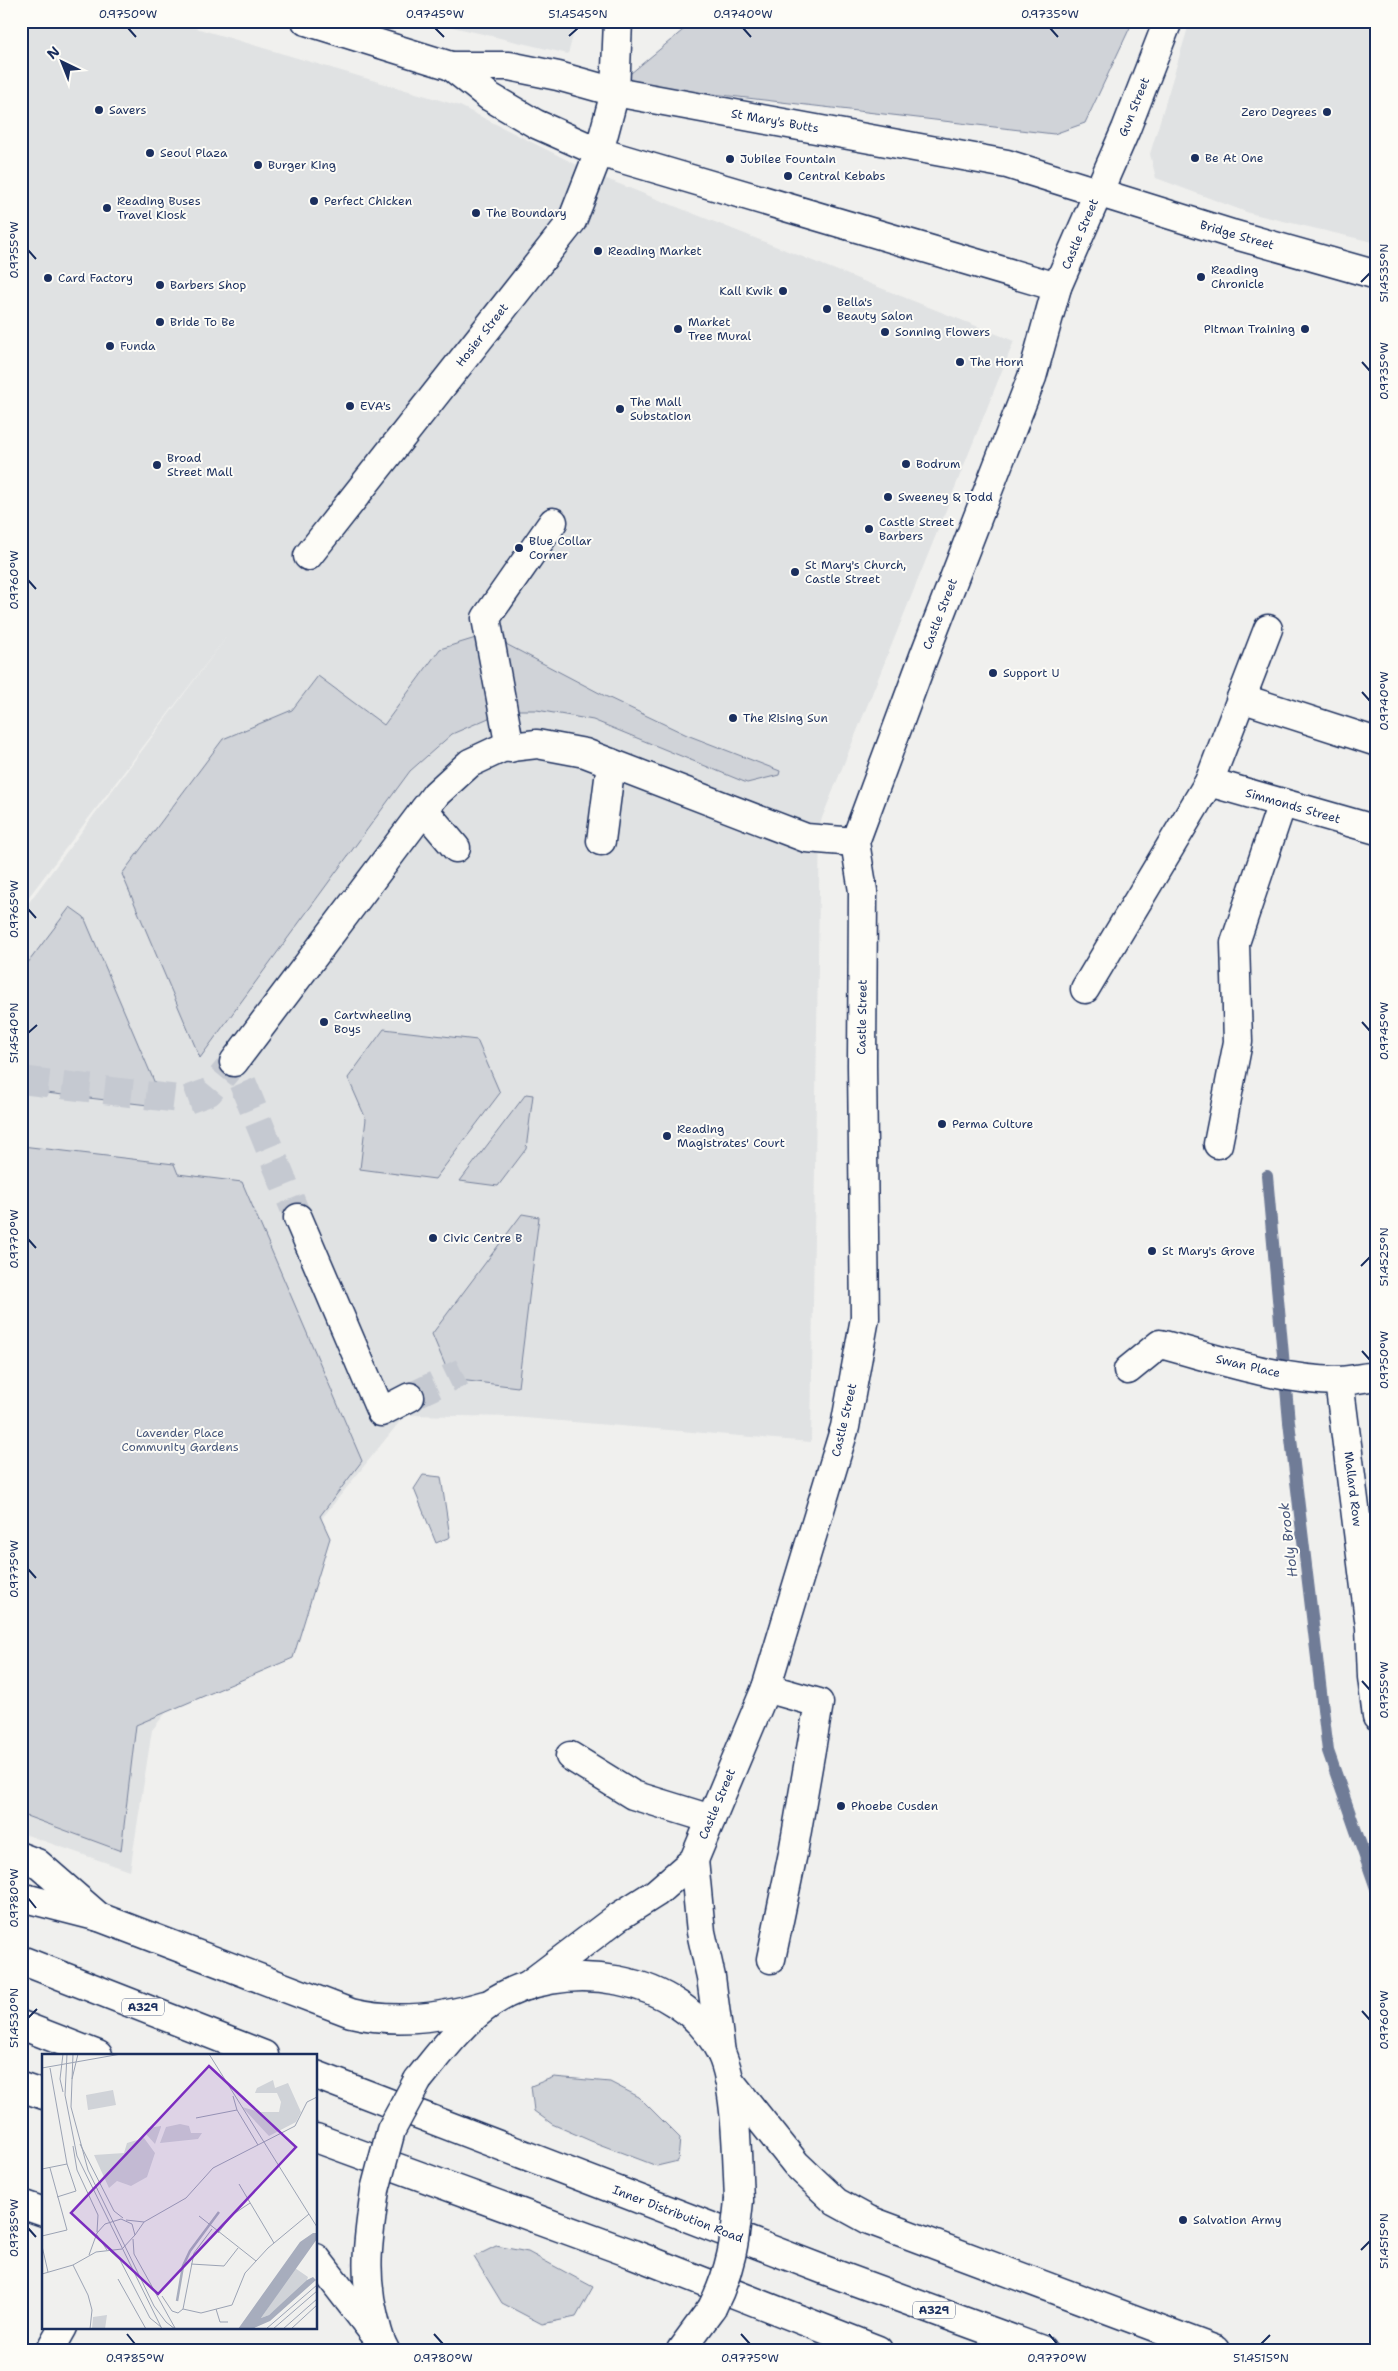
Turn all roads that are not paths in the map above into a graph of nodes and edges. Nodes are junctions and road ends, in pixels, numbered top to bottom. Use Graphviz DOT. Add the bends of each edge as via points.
graph roads {
  1 [pos="306,21"];
  2 [pos="618,21"];
  3 [pos="1168,21"];
  4 [pos="451,66"];
  5 [pos="615,92"];
  6 [pos="599,152"];
  7 [pos="1098,192"];
  8 [pos="1377,275"];
  9 [pos="1057,287"];
  10 [pos="553,522"];
  11 [pos="308,556"];
  12 [pos="1268,629"];
  13 [pos="1241,698"];
  14 [pos="1377,742"];
  15 [pos="510,748"];
  16 [pos="611,763"];
  17 [pos="1209,782"];
  18 [pos="1282,803"];
  19 [pos="424,810"];
  20 [pos="1377,830"];
  21 [pos="601,841"];
  22 [pos="855,842"];
  23 [pos="456,848"];
  24 [pos="1085,989"];
  25 [pos="234,1062"];
  26 [pos="1218,1144"];
  27 [pos="298,1218"];
  28 [pos="1128,1370"];
  29 [pos="1377,1376"];
  30 [pos="1339,1381"];
  31 [pos="410,1398"];
  32 [pos="766,1688"];
  33 [pos="1377,1717"];
  34 [pos="570,1756"];
  35 [pos="711,1819"];
  36 [pos="21,1857"];
  37 [pos="694,1860"];
  38 [pos="21,1897"];
  39 [pos="99,1917"];
  40 [pos="771,1959"];
  41 [pos="21,1960"];
  42 [pos="527,1986"];
  43 [pos="492,2003"];
  44 [pos="21,2025"];
  45 [pos="721,2053"];
  46 [pos="95,2054"];
  47 [pos="261,2054"];
  48 [pos="318,2076"];
  49 [pos="729,2080"];
  50 [pos="21,2087"];
  51 [pos="42,2094"];
  52 [pos="318,2139"];
  53 [pos="21,2204"];
  54 [pos="42,2211"];
  55 [pos="318,2261"];
  56 [pos="62,2328"];
  57 [pos="382,2346"];
  58 [pos="50,2350"];
  59 [pos="681,2350"];
  60 [pos="878,2350"];
  61 [pos="1042,2350"];
  62 [pos="1216,2350"];
  1 -- 4 [label="street, St Mary's Butts"];
  2 -- 5 [label="street, Hosier Street"];
  3 -- 7 [label="street, Gun Street"];
  4 -- 5 [label="street, St Mary's Butts" via="509,66"];
  4 -- 6 [label="street, St Mary's Butts" via="490,97 536,124"];
  5 -- 6 [label="street, Hosier Street"];
  5 -- 7 [label="street, St Mary's Butts" via="1007,164"];
  6 -- 9 [label="street, St Mary's Butts"];
  6 -- 11 [label="street, Hosier Street" via="572,221"];
  7 -- 8 [label="street, Bridge Street"];
  7 -- 9 [label="street, Castle Street"];
  9 -- 22 [label="street, Castle Street" via="1032,377"];
  10 -- 15 [label="street" via="486,618"];
  12 -- 13 [label="street"];
  13 -- 14 [label="street"];
  13 -- 17 [label="street"];
  15 -- 16 [label="street" via="537,744 585,753"];
  15 -- 19 [label="street" via="502,748 470,763 436,794"];
  16 -- 21 [label="street"];
  16 -- 22 [label="street" via="806,838"];
  17 -- 18 [label="street, Simmonds Street"];
  17 -- 24 [label="street"];
  18 -- 20 [label="street, Simmonds Street"];
  18 -- 26 [label="street" via="1236,943 1238,1042"];
  19 -- 23 [label="street"];
  19 -- 25 [label="street"];
  22 -- 32 [label="street, Castle Street" via="863,891 865,1318 845,1427"];
  27 -- 31 [label="street" via="381,1412"];
  28 -- 30 [label="street, Swan Place" via="1160,1344 1258,1369"];
  29 -- 30 [label="street, Swan Place"];
  30 -- 33 [label="street, Mallard Row" via="1370,1627"];
  32 -- 35 [label="street, Castle Street"];
  32 -- 40 [label="street" via="820,1703"];
  34 -- 35 [label="street" via="633,1795"];
  35 -- 37 [label="street, Castle Street"];
  36 -- 39 [label="street" via="37,1863"];
  37 -- 42 [label="street, Castle Street" via="656,1893 618,1916"];
  37 -- 45 [label="street, Castle Street" via="701,1932 711,1977"];
  38 -- 39 [label="street"];
  39 -- 43 [label="street" via="351,2013 373,2018 411,2019 453,2014"];
  41 -- 47 [label="street, A329"];
  42 -- 43 [label="street"];
  42 -- 45 [label="street" via="573,1976 608,1977 650,1990 675,2003 700,2024"];
  43 -- 57 [label="street, bridge" via="444,2047 418,2080 391,2130 375,2190 367,2247 367,2292"];
  44 -- 46 [label="street"];
  45 -- 49 [label="street"];
  48 -- 61 [label="street, Inner Distribution Road / A329"];
  49 -- 59 [label="street, bridge" via="738,2200 735,2246 727,2274 706,2316"];
  49 -- 62 [label="street" via="796,2164 836,2202 869,2220"];
  50 -- 51 [label="street"];
  52 -- 60 [label="street" via="632,2254"];
  53 -- 54 [label="street"];
  55 -- 57 [label="street"];
  56 -- 58 [label="street"];
}
